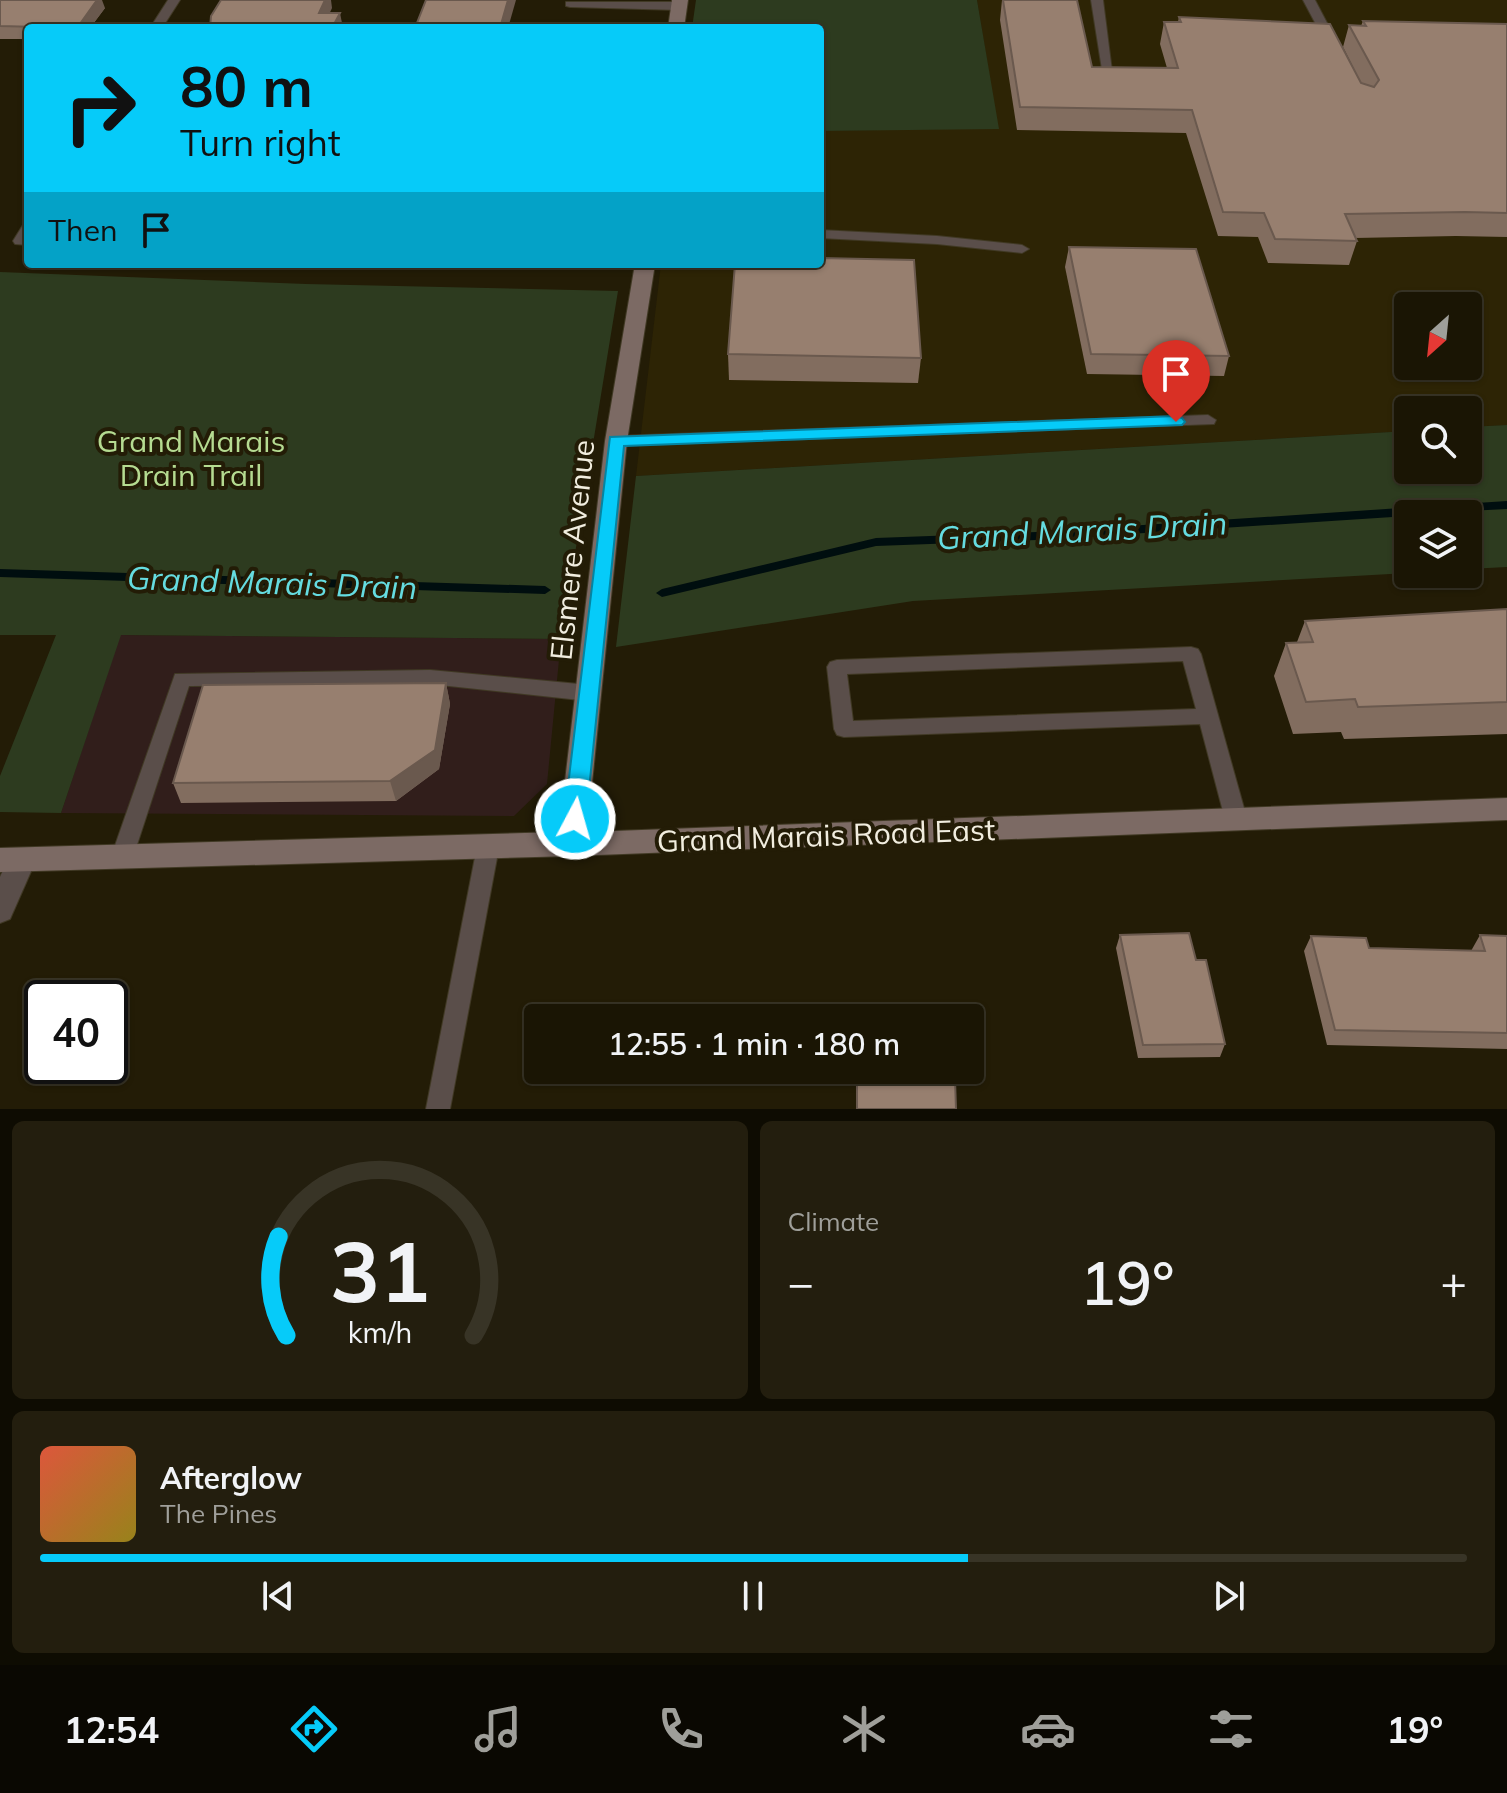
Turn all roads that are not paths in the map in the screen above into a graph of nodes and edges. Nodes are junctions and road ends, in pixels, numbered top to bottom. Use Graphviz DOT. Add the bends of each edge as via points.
graph roads {
  1 [pos="174,0"];
  2 [pos="1097,0"];
  3 [pos="1309,0"];
  4 [pos="679,3"];
  5 [pos="570,4"];
  6 [pos="159,24"];
  7 [pos="676,24"];
  8 [pos="1335,50"];
  9 [pos="1109,76"];
  10 [pos="824,234"];
  11 [pos="1022,249"];
  12 [pos="644,268"];
  13 [pos="1208,420"];
  14 [pos="616,441"];
  15 [pos="589,693"];
  16 [pos="1208,716"];
  17 [pos="1507,809"];
  18 [pos="1236,819"];
  19 [pos="572,844"];
  20 [pos="488,847"];
  21 [pos="122,857"];
  22 [pos="11,860"];
  23 [pos="0,910"];
  24 [pos="438,1109"];
  1 -- 6 [label="lane"];
  2 -- 9 [label="lane"];
  3 -- 8 [label="lane"];
  4 -- 5 [label="lane"];
  4 -- 7 [label="street"];
  10 -- 11 [label="lane"];
  12 -- 14 [label="street, Elsmere Avenue"];
  13 -- 14 [label="lane"];
  14 -- 15 [label="street, Elsmere Avenue"];
  15 -- 19 [label="street, Elsmere Avenue"];
  15 -- 21 [label="lane" via="430,677 182,679"];
  16 -- 16 [label="lane" via="1191,654 837,667 844,729"];
  16 -- 18 [label="lane"];
  17 -- 18 [label="street, Grand Marais Road East"];
  18 -- 19 [label="street, Grand Marais Road East"];
  19 -- 20 [label="street, Grand Marais Road East"];
  20 -- 21 [label="street, Grand Marais Road East"];
  20 -- 24 [label="lane"];
  21 -- 22 [label="street, Grand Marais Road East"];
  22 -- 23 [label="street"];
}
